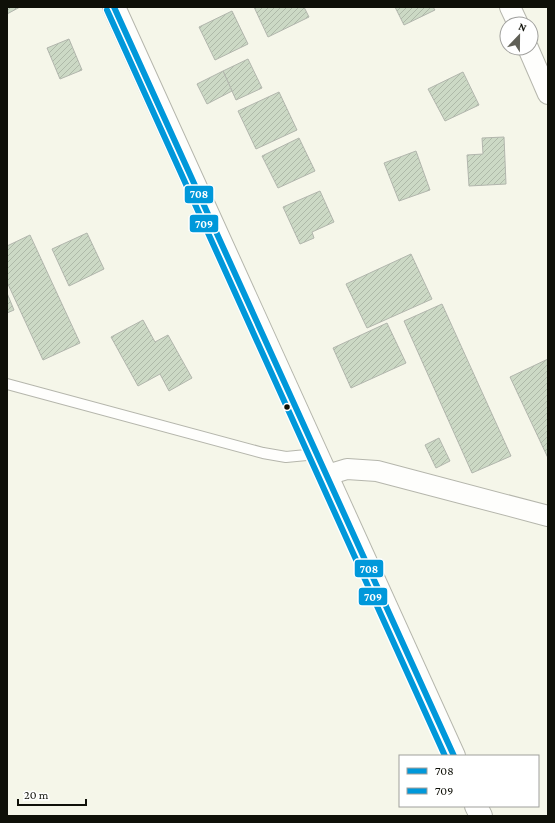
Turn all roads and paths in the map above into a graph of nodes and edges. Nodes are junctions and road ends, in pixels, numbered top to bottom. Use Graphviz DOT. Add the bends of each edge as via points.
graph roads {
  1 [pos="114,7"];
  2 [pos="532,56"];
  3 [pos="548,92"];
  4 [pos="7,384"];
  5 [pos="317,454"];
  6 [pos="327,475"];
  7 [pos="548,516"];
  8 [pos="454,755"];
  9 [pos="476,807"];
  10 [pos="481,816"];
  1 -- 5 [label="street"];
  2 -- 3 [label="street"];
  4 -- 5 [label="lane" via="263,453 286,457"];
  5 -- 6 [label="street"];
  6 -- 7 [label="street" via="347,469 377,471"];
  6 -- 8 [label="street"];
  9 -- 10 [label="street"];
}
